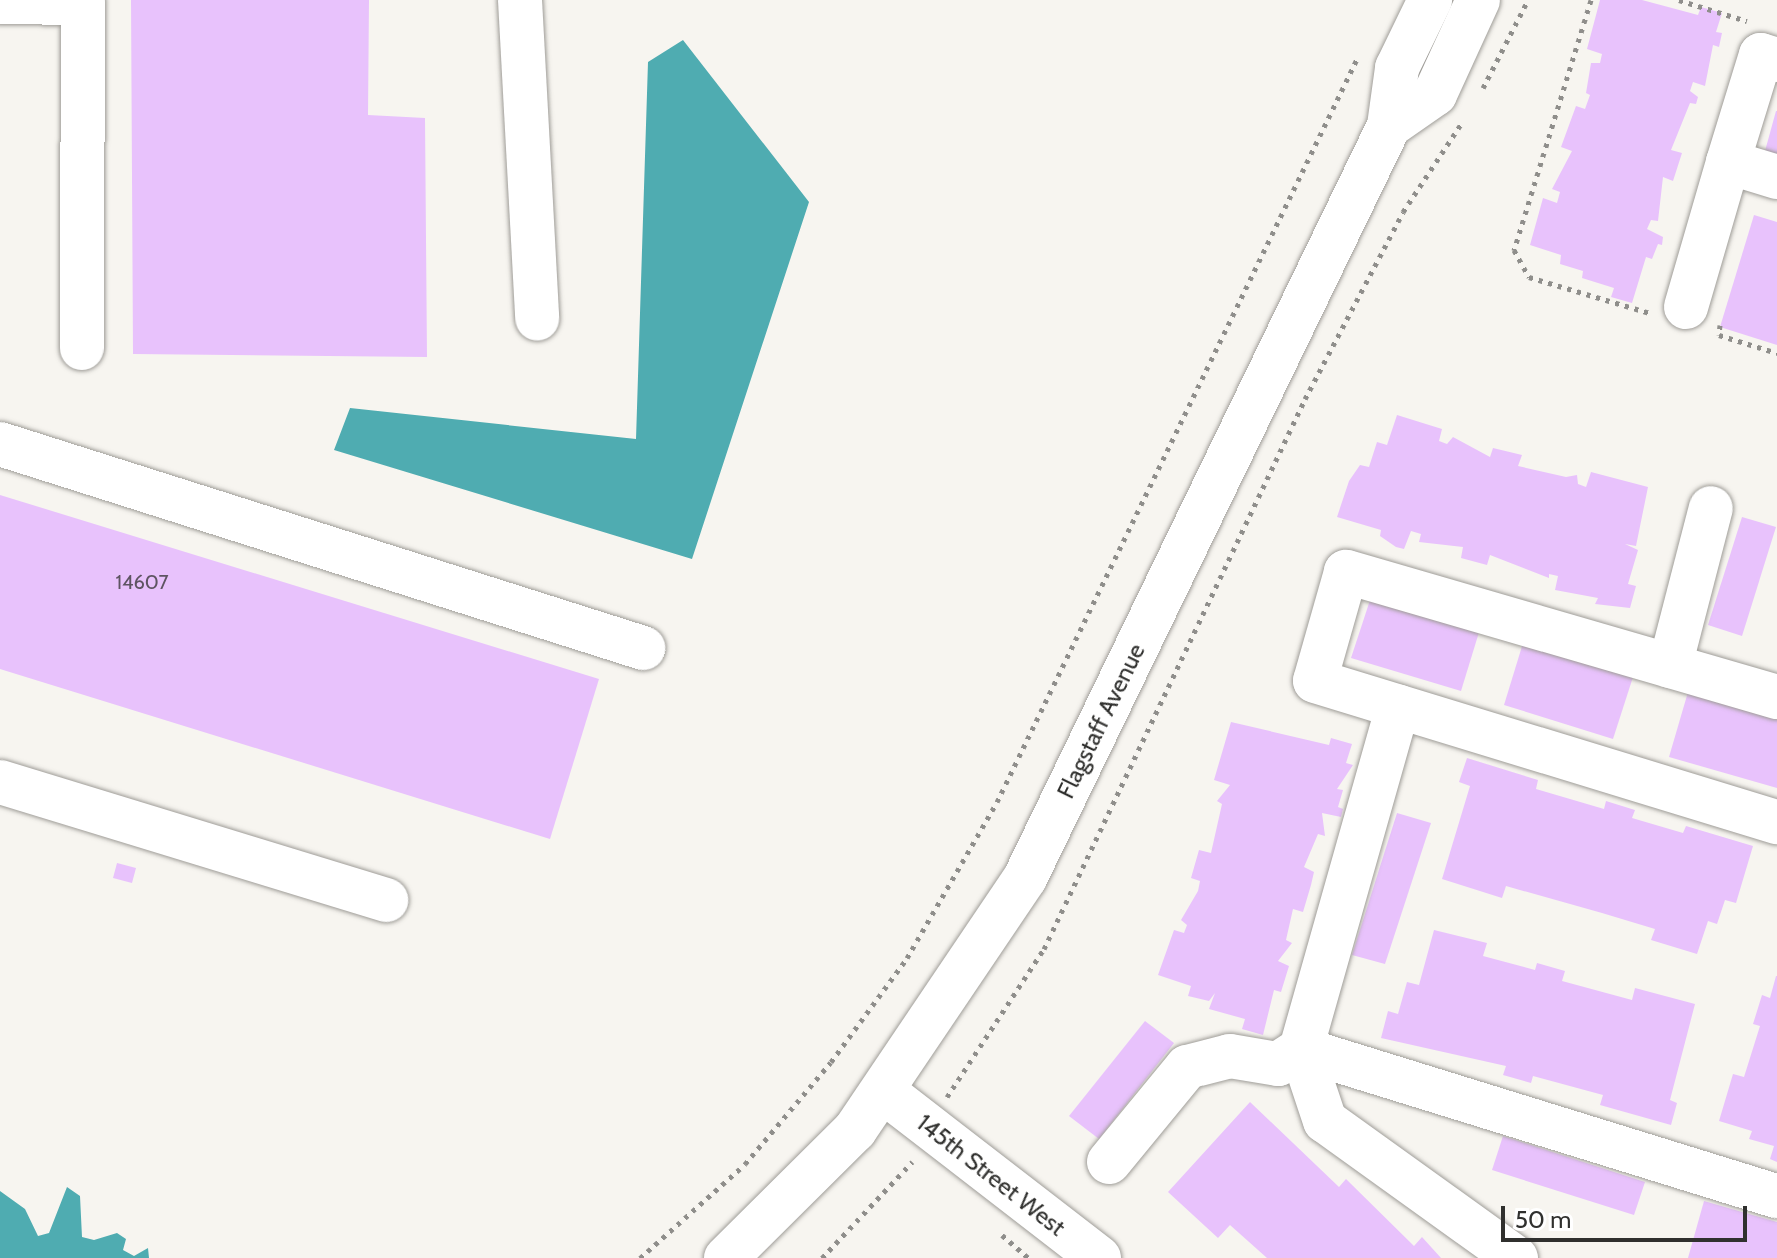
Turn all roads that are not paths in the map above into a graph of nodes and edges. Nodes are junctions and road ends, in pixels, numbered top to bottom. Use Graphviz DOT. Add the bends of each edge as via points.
graph roads {
  1 [pos="520,0"];
  2 [pos="1430,0"];
  3 [pos="1478,0"];
  4 [pos="0,2"];
  5 [pos="83,2"];
  6 [pos="1777,60"];
  7 [pos="1389,126"];
  8 [pos="1728,162"];
  9 [pos="1777,177"];
  10 [pos="1689,307"];
  11 [pos="537,319"];
  12 [pos="82,348"];
  13 [pos="0,444"];
  14 [pos="1711,508"];
  15 [pos="643,648"];
  16 [pos="1670,666"];
  17 [pos="1777,697"];
  18 [pos="1398,706"];
  19 [pos="0,782"];
  20 [pos="1777,822"];
  21 [pos="386,900"];
  22 [pos="1301,1049"];
  23 [pos="883,1091"];
  24 [pos="1109,1162"];
  25 [pos="1777,1196"];
  26 [pos="726,1258"];
  27 [pos="1099,1258"];
  28 [pos="1516,1258"];
  1 -- 11 [label="street"];
  2 -- 7 [label="street, Flagstaff Avenue" via="1397,68"];
  3 -- 7 [label="street, Flagstaff Avenue" via="1435,94"];
  4 -- 5 [label="street"];
  5 -- 12 [label="street"];
  6 -- 8 [label="street" via="1761,55"];
  7 -- 23 [label="street, Flagstaff Avenue" via="1025,878"];
  8 -- 9 [label="street"];
  8 -- 10 [label="street"];
  13 -- 15 [label="street"];
  14 -- 16 [label="street"];
  16 -- 17 [label="street"];
  16 -- 18 [label="street" via="1346,572 1315,681"];
  18 -- 20 [label="street"];
  18 -- 22 [label="street"];
  19 -- 21 [label="street"];
  22 -- 24 [label="street" via="1278,1064 1230,1056 1187,1067"];
  22 -- 25 [label="street"];
  22 -- 28 [label="street" via="1325,1121"];
  23 -- 26 [label="street, Flagstaff Avenue" via="855,1130"];
  23 -- 27 [label="street, 145th Street West"];
}
